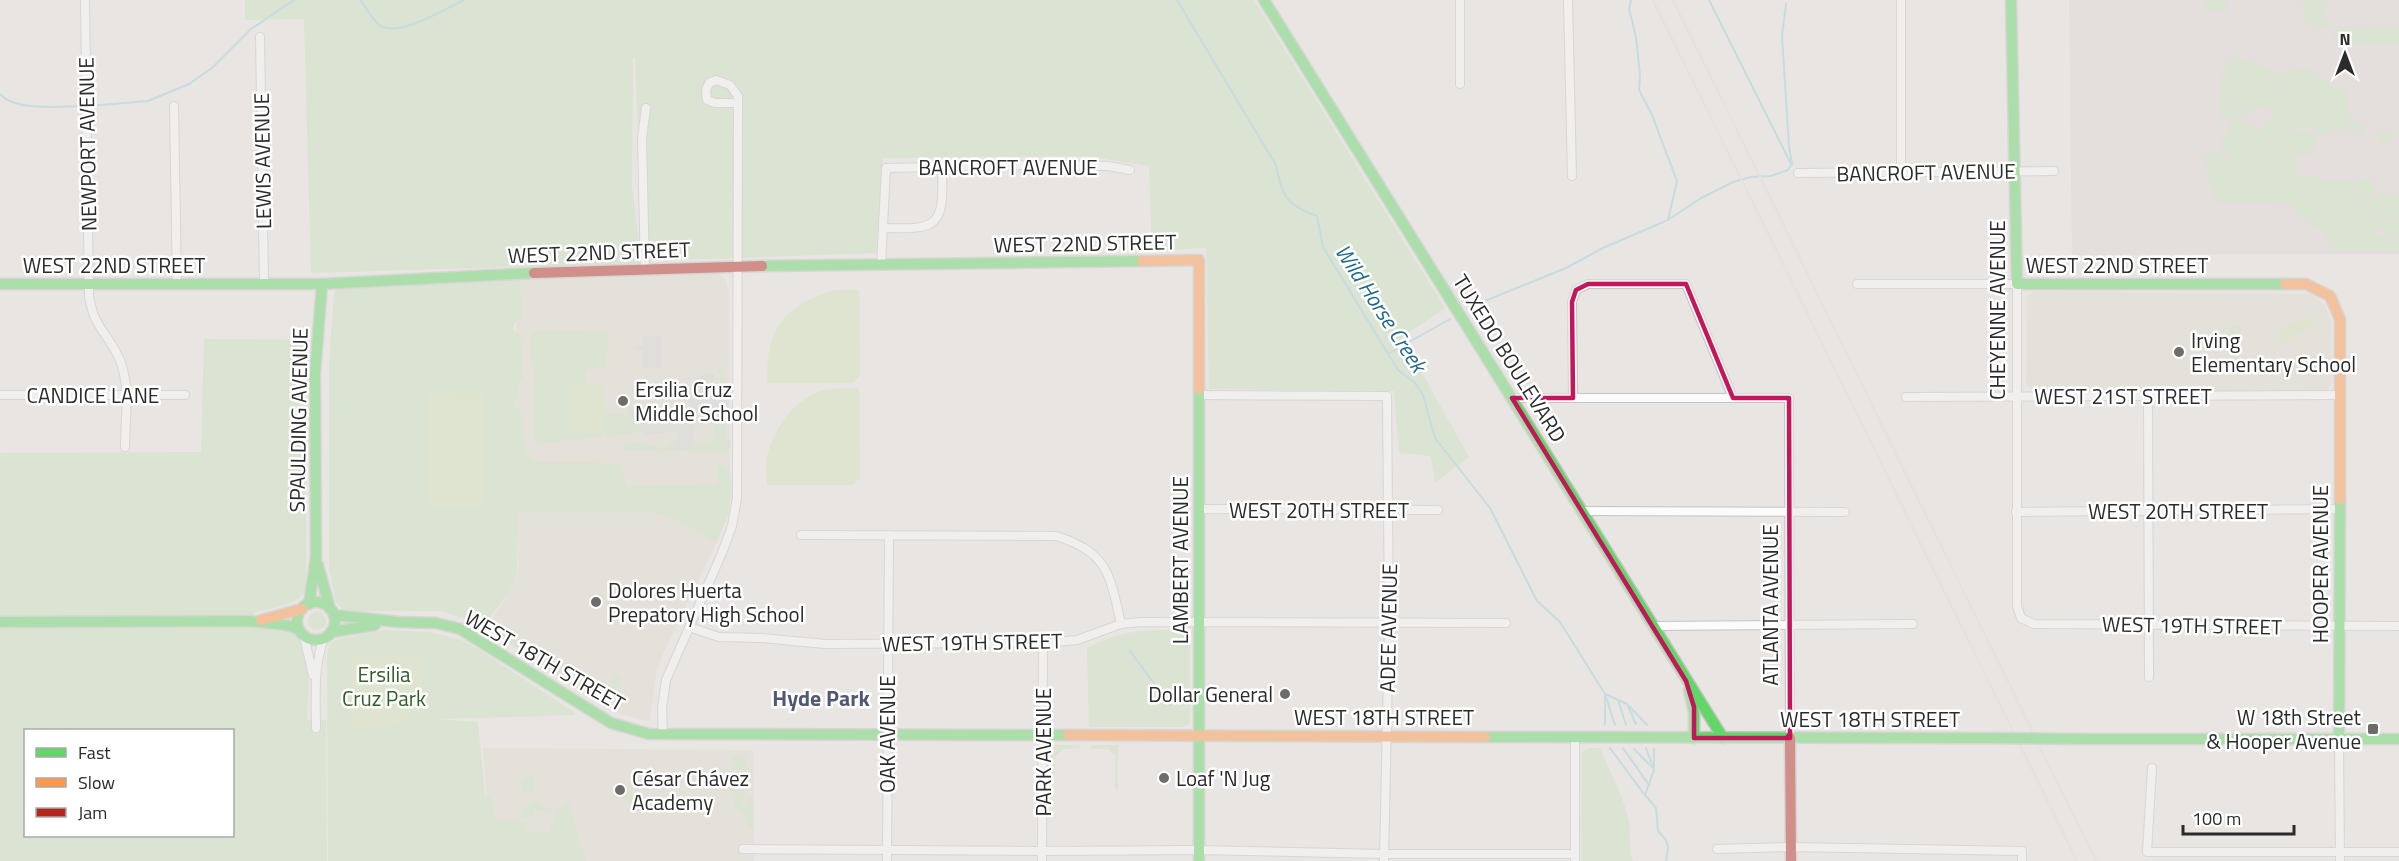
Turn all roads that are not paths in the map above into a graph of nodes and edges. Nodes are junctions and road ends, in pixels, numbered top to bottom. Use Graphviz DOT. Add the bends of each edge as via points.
graph roads {
  1 [pos="85,0"];
  2 [pos="1264,0"];
  3 [pos="1460,0"];
  4 [pos="1568,0"];
  5 [pos="1901,0"];
  6 [pos="2011,0"];
  7 [pos="260,37"];
  8 [pos="1460,84"];
  9 [pos="738,103"];
  10 [pos="174,106"];
  11 [pos="646,108"];
  12 [pos="942,167"];
  13 [pos="1130,170"];
  14 [pos="2015,171"];
  15 [pos="2054,171"];
  16 [pos="1900,172"];
  17 [pos="1798,173"];
  18 [pos="1572,176"];
  19 [pos="883,228"];
  20 [pos="1199,260"];
  21 [pos="881,265"];
  22 [pos="737,267"];
  23 [pos="645,270"];
  24 [pos="0,284"];
  25 [pos="89,284"];
  26 [pos="264,284"];
  27 [pos="322,284"];
  28 [pos="1857,284"];
  29 [pos="2017,284"];
  30 [pos="2306,284"];
  31 [pos="177,285"];
  32 [pos="125,394"];
  33 [pos="0,395"];
  34 [pos="186,395"];
  35 [pos="1199,395"];
  36 [pos="2340,395"];
  37 [pos="2017,396"];
  38 [pos="2148,396"];
  39 [pos="1906,397"];
  40 [pos="1512,398"];
  41 [pos="1573,398"];
  42 [pos="1733,398"];
  43 [pos="125,447"];
  44 [pos="1200,509"];
  45 [pos="2340,509"];
  46 [pos="1389,510"];
  47 [pos="1438,510"];
  48 [pos="1582,511"];
  49 [pos="2148,511"];
  50 [pos="1789,512"];
  51 [pos="1845,512"];
  52 [pos="2016,512"];
  53 [pos="801,535"];
  54 [pos="889,535"];
  55 [pos="315,556"];
  56 [pos="305,607"];
  57 [pos="332,612"];
  58 [pos="2021,618"];
  59 [pos="250,621"];
  60 [pos="0,622"];
  61 [pos="399,622"];
  62 [pos="1199,622"];
  63 [pos="1389,623"];
  64 [pos="1506,623"];
  65 [pos="1121,624"];
  66 [pos="1913,624"];
  67 [pos="1789,625"];
  68 [pos="2148,625"];
  69 [pos="1652,626"];
  70 [pos="2339,626"];
  71 [pos="2399,626"];
  72 [pos="689,627"];
  73 [pos="301,632"];
  74 [pos="328,635"];
  75 [pos="1043,643"];
  76 [pos="887,644"];
  77 [pos="2149,677"];
  78 [pos="1686,681"];
  79 [pos="315,692"];
  80 [pos="316,728"];
  81 [pos="663,735"];
  82 [pos="888,735"];
  83 [pos="1044,736"];
  84 [pos="1199,736"];
  85 [pos="1386,737"];
  86 [pos="1575,737"];
  87 [pos="1694,738"];
  88 [pos="1723,738"];
  89 [pos="1790,738"];
  90 [pos="2339,739"];
  91 [pos="2399,739"];
  92 [pos="2152,768"];
  93 [pos="1791,847"];
  94 [pos="743,849"];
  95 [pos="1717,849"];
  96 [pos="887,850"];
  97 [pos="1042,851"];
  98 [pos="2399,852"];
  99 [pos="1199,855"];
  100 [pos="2340,856"];
  101 [pos="1384,857"];
  102 [pos="1575,858"];
  103 [pos="887,861"];
  104 [pos="1042,861"];
  105 [pos="1791,861"];
  106 [pos="2022,861"];
  1 -- 25 [label="street, NEWPORT AVENUE"];
  2 -- 40 [label="street, TUXEDO BOULEVARD"];
  3 -- 8 [label="street"];
  4 -- 18 [label="street"];
  5 -- 16 [label="street"];
  6 -- 14 [label="street, CHEYENNE AVENUE"];
  7 -- 26 [label="street, LEWIS AVENUE"];
  9 -- 9 [label="street" via="707,100 709,83 721,81 730,85"];
  9 -- 22 [label="street"];
  10 -- 31 [label="street"];
  11 -- 23 [label="street" via="642,138"];
  12 -- 13 [label="street, BANCROFT AVENUE" via="1108,166"];
  12 -- 19 [label="street" via="940,204 932,224 923,228"];
  12 -- 19 [label="street, BANCROFT AVENUE" via="886,168"];
  14 -- 15 [label="street, BANCROFT AVENUE"];
  14 -- 16 [label="street, BANCROFT AVENUE"];
  14 -- 29 [label="street, CHEYENNE AVENUE"];
  16 -- 17 [label="street, BANCROFT AVENUE"];
  19 -- 21 [label="street"];
  20 -- 21 [label="street, WEST 22ND STREET"];
  20 -- 35 [label="street, LAMBERT AVENUE"];
  21 -- 22 [label="street, WEST 22ND STREET"];
  22 -- 23 [label="street, WEST 22ND STREET"];
  22 -- 72 [label="street" via="737,498 722,553"];
  23 -- 27 [label="street, WEST 22ND STREET"];
  24 -- 25 [label="street, WEST 22ND STREET"];
  25 -- 31 [label="street, WEST 22ND STREET"];
  25 -- 32 [label="street, NEWPORT AVENUE" via="94,320 120,360"];
  26 -- 27 [label="street, WEST 22ND STREET"];
  26 -- 31 [label="street, WEST 22ND STREET"];
  27 -- 55 [label="street, SPAULDING AVENUE" via="315,374"];
  28 -- 29 [label="street, WEST 22ND STREET"];
  29 -- 30 [label="street, WEST 22ND STREET"];
  29 -- 37 [label="street, CHEYENNE AVENUE"];
  30 -- 36 [label="street, HOOPER AVENUE" via="2330,296 2340,319"];
  32 -- 33 [label="street, CANDICE LANE"];
  32 -- 34 [label="street, CANDICE LANE"];
  32 -- 43 [label="street, NEWPORT AVENUE"];
  35 -- 44 [label="street, LAMBERT AVENUE"];
  35 -- 46 [label="street, ADEE AVENUE" via="1387,396"];
  36 -- 38 [label="street, WEST 21ST STREET"];
  36 -- 45 [label="street, HOOPER AVENUE"];
  37 -- 38 [label="street, WEST 21ST STREET"];
  37 -- 39 [label="street, WEST 21ST STREET"];
  37 -- 52 [label="street, CHEYENNE AVENUE"];
  38 -- 49 [label="street"];
  40 -- 41 [label="street"];
  40 -- 48 [label="street, TUXEDO BOULEVARD"];
  41 -- 42 [label="street"];
  41 -- 42 [label="street" via="1572,302 1576,290 1588,284 1686,284"];
  42 -- 50 [label="street, ATLANTA AVENUE" via="1789,398"];
  44 -- 46 [label="street, WEST 20TH STREET"];
  44 -- 62 [label="street, LAMBERT AVENUE"];
  45 -- 49 [label="street, WEST 20TH STREET"];
  45 -- 70 [label="street, HOOPER AVENUE"];
  46 -- 47 [label="street, WEST 20TH STREET"];
  46 -- 63 [label="street, ADEE AVENUE"];
  48 -- 50 [label="street"];
  48 -- 69 [label="street, TUXEDO BOULEVARD"];
  49 -- 52 [label="street, WEST 20TH STREET"];
  49 -- 68 [label="street"];
  50 -- 51 [label="street"];
  50 -- 67 [label="street, ATLANTA AVENUE"];
  52 -- 58 [label="street, CHEYENNE AVENUE" via="2017,606"];
  53 -- 54 [label="street"];
  54 -- 65 [label="street" via="1056,536 1077,542 1094,554 1110,576"];
  54 -- 76 [label="street, OAK AVENUE"];
  55 -- 56 [label="street, SPAULDING AVENUE"];
  55 -- 57 [label="street, SPAULDING AVENUE"];
  56 -- 57 [label="street" via="320,603"];
  56 -- 59 [label="street"];
  56 -- 73 [label="street" via="297,619"];
  57 -- 61 [label="street, WEST 18TH STREET"];
  57 -- 74 [label="street" via="335,622"];
  58 -- 68 [label="street, WEST 19TH STREET" via="2034,624"];
  59 -- 60 [label="street"];
  59 -- 73 [label="street" via="286,625"];
  61 -- 74 [label="street, WEST 18TH STREET"];
  61 -- 81 [label="street, WEST 18TH STREET" via="436,623 460,629 611,723 635,732"];
  62 -- 63 [label="street, WEST 19TH STREET"];
  62 -- 65 [label="street, WEST 19TH STREET"];
  62 -- 84 [label="street, LAMBERT AVENUE"];
  63 -- 64 [label="street, WEST 19TH STREET"];
  63 -- 85 [label="street, ADEE AVENUE"];
  65 -- 75 [label="street, WEST 19TH STREET" via="1077,640"];
  66 -- 67 [label="street"];
  67 -- 69 [label="street"];
  67 -- 89 [label="street, ATLANTA AVENUE"];
  68 -- 70 [label="street, WEST 19TH STREET"];
  68 -- 77 [label="street"];
  69 -- 78 [label="street, TUXEDO BOULEVARD"];
  70 -- 71 [label="street, WEST 19TH STREET"];
  70 -- 90 [label="street, HOOPER AVENUE"];
  72 -- 76 [label="street, WEST 19TH STREET" via="718,637"];
  72 -- 81 [label="street" via="666,680"];
  73 -- 74 [label="street" via="314,640"];
  73 -- 79 [label="street"];
  74 -- 79 [label="street" via="320,650"];
  75 -- 76 [label="street, WEST 19TH STREET"];
  75 -- 83 [label="street, PARK AVENUE"];
  76 -- 82 [label="street, OAK AVENUE"];
  78 -- 87 [label="street" via="1695,713"];
  78 -- 88 [label="street, TUXEDO BOULEVARD"];
  79 -- 80 [label="street"];
  81 -- 82 [label="street, WEST 18TH STREET"];
  82 -- 83 [label="street, WEST 18TH STREET"];
  82 -- 96 [label="street, OAK AVENUE"];
  83 -- 84 [label="street, WEST 18TH STREET"];
  83 -- 97 [label="street, PARK AVENUE"];
  84 -- 85 [label="street, WEST 18TH STREET"];
  84 -- 99 [label="street, LAMBERT AVENUE"];
  85 -- 86 [label="street, WEST 18TH STREET"];
  85 -- 101 [label="street, ADEE AVENUE"];
  86 -- 87 [label="street, WEST 18TH STREET"];
  86 -- 102 [label="street"];
  87 -- 88 [label="street, WEST 18TH STREET"];
  88 -- 89 [label="street, WEST 18TH STREET"];
  89 -- 90 [label="street, WEST 18TH STREET, bridge"];
  89 -- 93 [label="street, ATLANTA AVENUE"];
  90 -- 91 [label="street, WEST 18TH STREET"];
  90 -- 100 [label="street, HOOPER AVENUE"];
  92 -- 100 [label="street" via="2147,852"];
  93 -- 95 [label="street"];
  93 -- 105 [label="street"];
  93 -- 106 [label="street" via="2022,851"];
  94 -- 96 [label="street"];
  96 -- 97 [label="street"];
  96 -- 103 [label="street, OAK AVENUE"];
  97 -- 99 [label="street"];
  97 -- 104 [label="street, PARK AVENUE"];
  98 -- 100 [label="street"];
  99 -- 101 [label="street"];
  101 -- 102 [label="street"];
}
